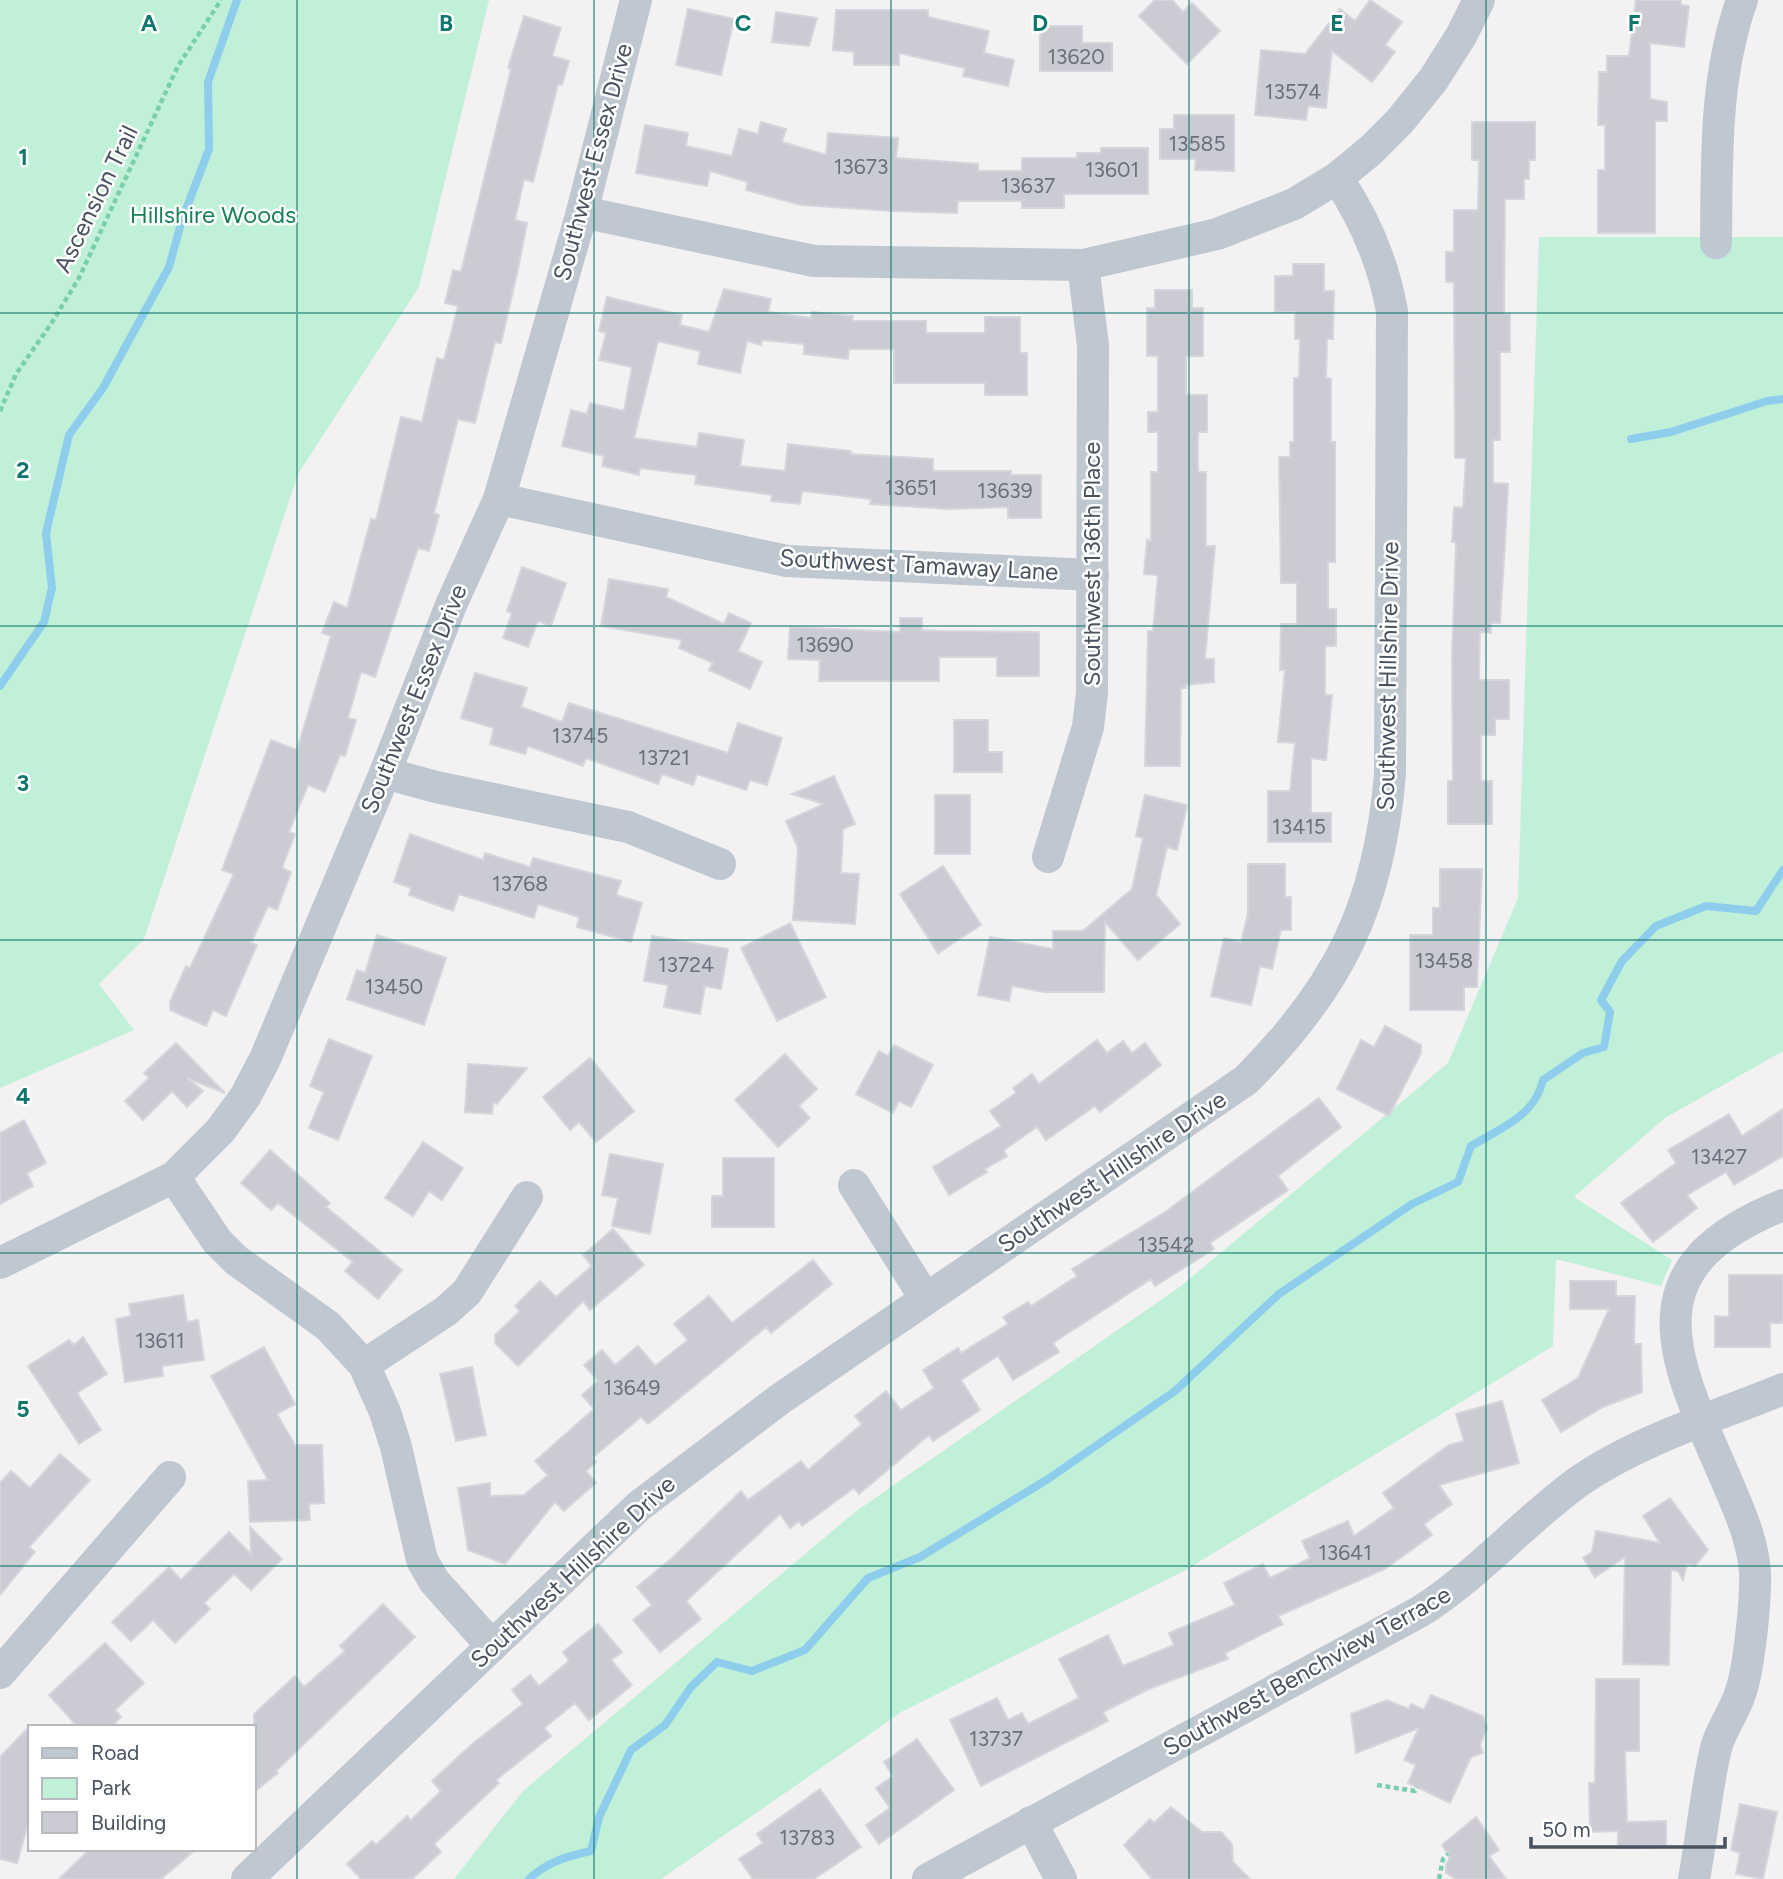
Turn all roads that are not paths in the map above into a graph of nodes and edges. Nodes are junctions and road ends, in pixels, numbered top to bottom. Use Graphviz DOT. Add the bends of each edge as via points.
graph roads {
  1 [pos="636,0"];
  2 [pos="1479,0"];
  3 [pos="1742,0"];
  4 [pos="1337,178"];
  5 [pos="582,212"];
  6 [pos="1716,243"];
  7 [pos="1083,265"];
  8 [pos="499,499"];
  9 [pos="1093,575"];
  10 [pos="385,773"];
  11 [pos="1048,857"];
  12 [pos="720,864"];
  13 [pos="174,1177"];
  14 [pos="855,1185"];
  15 [pos="527,1197"];
  16 [pos="1783,1205"];
  17 [pos="0,1263"];
  18 [pos="925,1298"];
  19 [pos="364,1365"];
  20 [pos="1783,1389"];
  21 [pos="1701,1422"];
  22 [pos="170,1477"];
  23 [pos="492,1646"];
  24 [pos="0,1673"];
  25 [pos="1031,1822"];
  26 [pos="247,1879"];
  27 [pos="929,1879"];
  28 [pos="1061,1879"];
  29 [pos="1694,1879"];
  1 -- 5 [label="street, Southwest Essex Drive"];
  2 -- 4 [label="street" via="1433,80 1400,121"];
  3 -- 6 [label="street" via="1725,60 1718,111"];
  4 -- 7 [label="street" via="1256,222"];
  4 -- 18 [label="street, Southwest Hillshire Drive" via="1360,212 1377,251 1392,311 1390,774 1386,820 1368,898 1318,998 1246,1080"];
  5 -- 7 [label="street" via="814,261"];
  5 -- 8 [label="street, Southwest Essex Drive"];
  7 -- 9 [label="street, Southwest 136th Place" via="1093,345"];
  8 -- 9 [label="street, Southwest Tamaway Lane" via="787,561"];
  8 -- 10 [label="street, Southwest Essex Drive" via="450,606"];
  9 -- 11 [label="street, Southwest 136th Place" via="1088,727"];
  10 -- 12 [label="street" via="436,788 628,827"];
  10 -- 13 [label="street, Southwest Essex Drive" via="265,1059 220,1131"];
  13 -- 17 [label="street, Southwest Essex Drive"];
  13 -- 19 [label="street" via="217,1241 328,1326"];
  14 -- 18 [label="street"];
  15 -- 19 [label="street" via="467,1292"];
  16 -- 21 [label="street" via="1730,1228 1711,1244 1690,1269 1679,1296 1673,1325 1677,1354"];
  18 -- 23 [label="street, Southwest Hillshire Drive" via="780,1399 639,1506"];
  19 -- 23 [label="street" via="393,1435 422,1560 434,1581"];
  20 -- 21 [label="street, Southwest Benchview Terrace"];
  21 -- 25 [label="street, Southwest Benchview Terrace" via="1615,1460 1578,1482 1480,1569 1421,1611"];
  21 -- 29 [label="street" via="1744,1521 1753,1553 1754,1602 1741,1693 1716,1747"];
  22 -- 24 [label="street"];
  23 -- 26 [label="street, Southwest Hillshire Drive"];
  25 -- 27 [label="street, Southwest Benchview Terrace"];
  25 -- 28 [label="street"];
}
